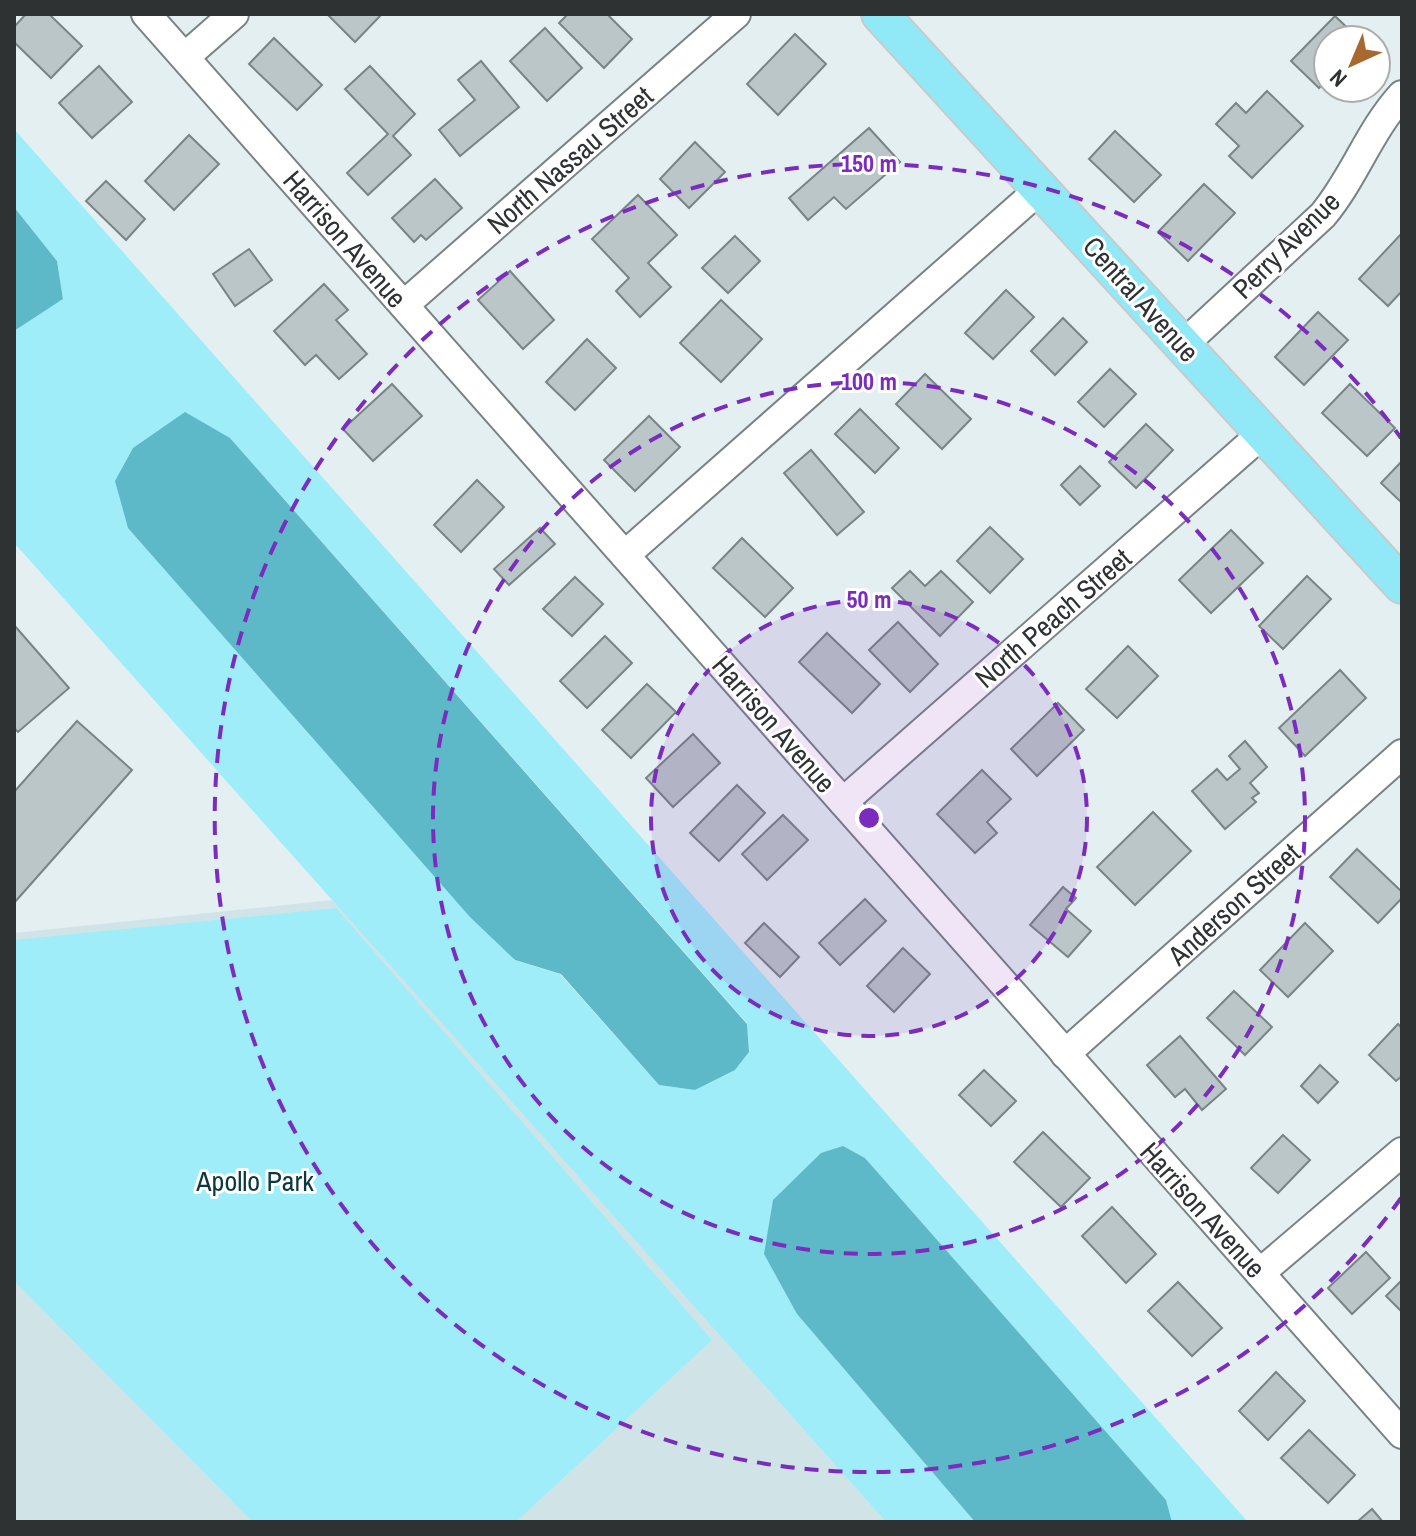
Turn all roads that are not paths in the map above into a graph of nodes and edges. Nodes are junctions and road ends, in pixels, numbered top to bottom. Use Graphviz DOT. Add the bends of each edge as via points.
graph roads {
  1 [pos="146,14"];
  2 [pos="234,14"];
  3 [pos="880,14"];
  4 [pos="729,16"];
  5 [pos="185,57"];
  6 [pos="1402,95"];
  7 [pos="1040,189"];
  8 [pos="404,305"];
  9 [pos="1183,345"];
  10 [pos="1263,433"];
  11 [pos="625,555"];
  12 [pos="1402,585"];
  13 [pos="1402,754"];
  14 [pos="843,802"];
  15 [pos="1065,1054"];
  16 [pos="1402,1152"];
  17 [pos="1260,1273"];
  18 [pos="1402,1434"];
  1 -- 5 [label="street, Harrison Avenue"];
  2 -- 5 [label="street"];
  3 -- 7 [label="main road, Central Avenue"];
  4 -- 8 [label="street, North Nassau Street"];
  5 -- 8 [label="street, Harrison Avenue"];
  6 -- 9 [label="street, Perry Avenue" via="1323,215"];
  7 -- 9 [label="main road, Central Avenue"];
  7 -- 11 [label="street"];
  8 -- 11 [label="street, Harrison Avenue"];
  9 -- 10 [label="main road, Central Avenue"];
  10 -- 12 [label="main road, Central Avenue"];
  10 -- 14 [label="street, North Peach Street"];
  11 -- 14 [label="street, Harrison Avenue"];
  13 -- 15 [label="street, Anderson Street"];
  14 -- 15 [label="street, Harrison Avenue"];
  15 -- 17 [label="street, Harrison Avenue"];
  16 -- 17 [label="street"];
  17 -- 18 [label="street, Harrison Avenue"];
}
